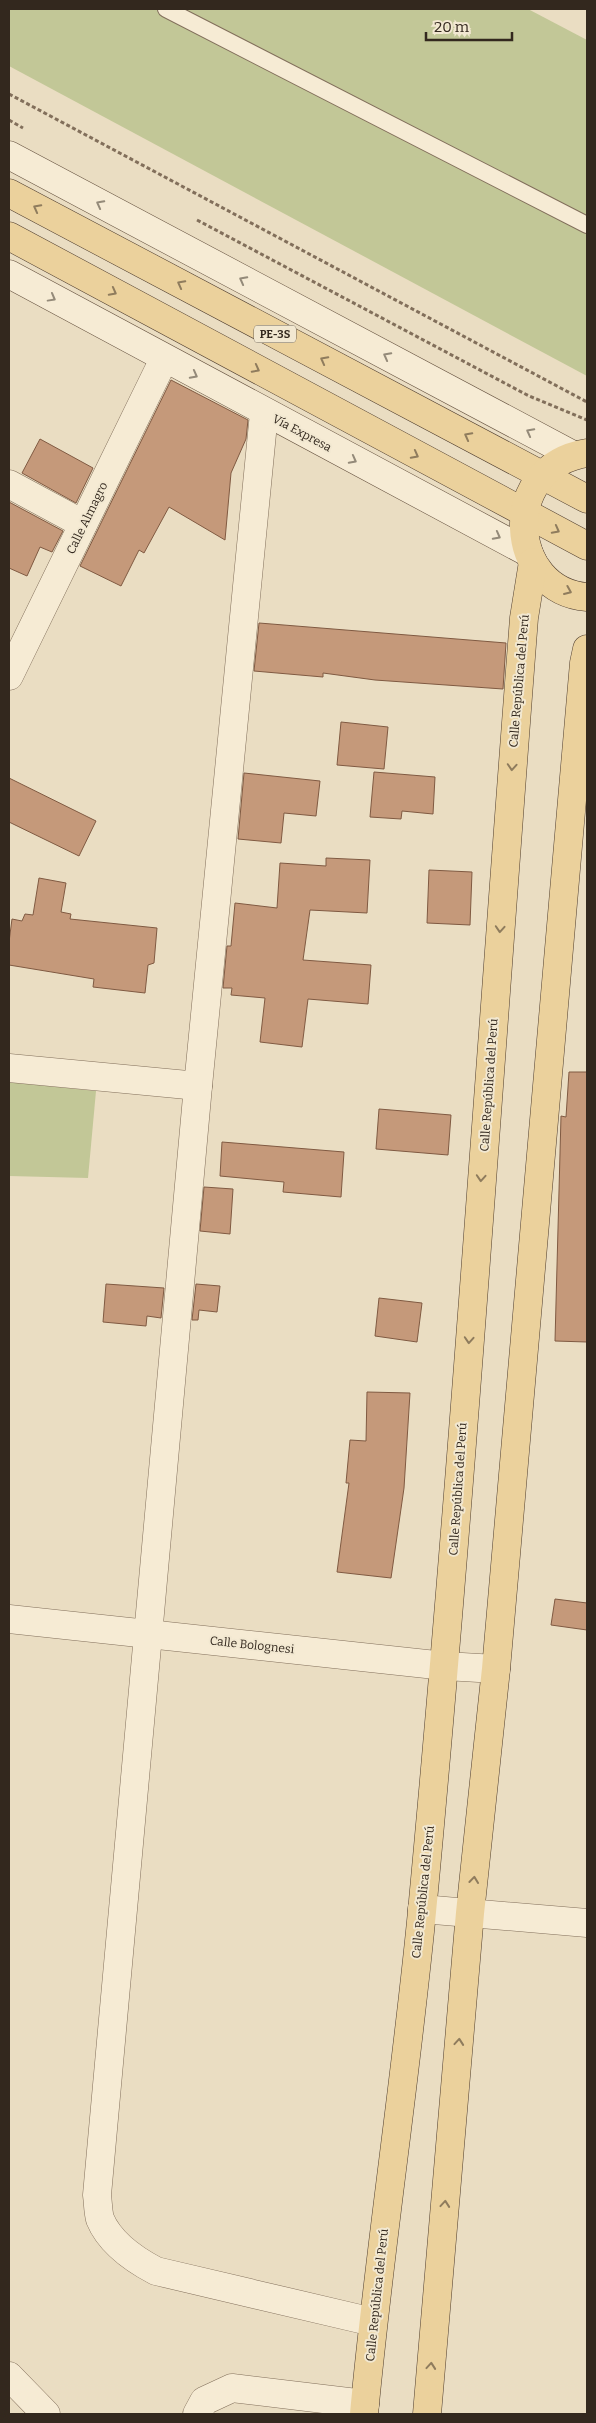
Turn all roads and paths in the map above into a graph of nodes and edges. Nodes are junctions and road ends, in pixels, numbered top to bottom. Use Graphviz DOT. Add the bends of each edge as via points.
graph roads {
  1 [pos="166,9"];
  2 [pos="9,94"];
  3 [pos="9,120"];
  4 [pos="26,130"];
  5 [pos="9,155"];
  6 [pos="9,192"];
  7 [pos="194,218"];
  8 [pos="587,225"];
  9 [pos="9,236"];
  10 [pos="9,274"];
  11 [pos="164,359"];
  12 [pos="587,402"];
  13 [pos="264,413"];
  14 [pos="587,420"];
  15 [pos="580,454"];
  16 [pos="542,475"];
  17 [pos="9,484"];
  18 [pos="587,499"];
  19 [pos="524,513"];
  20 [pos="83,524"];
  21 [pos="587,546"];
  22 [pos="531,558"];
  23 [pos="587,597"];
  24 [pos="587,649"];
  25 [pos="9,676"];
  26 [pos="9,1068"];
  27 [pos="198,1086"];
  28 [pos="9,1619"];
  29 [pos="148,1633"];
  30 [pos="445,1666"];
  31 [pos="496,1669"];
  32 [pos="422,1909"];
  33 [pos="470,1913"];
  34 [pos="587,1923"];
  35 [pos="373,2322"];
  36 [pos="9,2376"];
  37 [pos="365,2409"];
  38 [pos="46,2414"];
  39 [pos="197,2414"];
  40 [pos="427,2414"];
  1 -- 8 [label="lane"];
  2 -- 12 [label="path"];
  3 -- 4 [label="path"];
  15 -- 5 [label="street, PE-3S, one-way"];
  16 -- 6 [label="main road, PE-3S, one-way"];
  7 -- 14 [label="path" via="529,396"];
  9 -- 19 [label="main road, one-way"];
  10 -- 11 [label="street, Vía Expresa, one-way"];
  11 -- 13 [label="street, Vía Expresa, one-way"];
  11 -- 20 [label="street, Calle Almagro"];
  13 -- 22 [label="street, Vía Expresa, one-way"];
  13 -- 27 [label="street"];
  15 -- 16 [label="main road" via="556,463"];
  16 -- 18 [label="main road, PE-3S"];
  16 -- 19 [label="main road" via="530,493"];
  17 -- 20 [label="street"];
  19 -- 21 [label="main road, one-way"];
  19 -- 22 [label="main road" via="524,534"];
  20 -- 25 [label="street, Calle Almagro"];
  22 -- 23 [label="main road, Vía Expresa, one-way" via="546,578 562,590"];
  22 -- 30 [label="main road, Calle República del Perú, one-way"];
  24 -- 31 [label="main road"];
  26 -- 27 [label="street"];
  27 -- 29 [label="street"];
  28 -- 29 [label="street, Calle Bolognesi"];
  29 -- 30 [label="street, Calle Bolognesi"];
  29 -- 35 [label="street" via="97,2195 100,2219 115,2241 135,2260 156,2272"];
  30 -- 31 [label="street, Calle Bolognesi"];
  30 -- 32 [label="main road, Calle República del Perú"];
  33 -- 31 [label="main road, one-way"];
  32 -- 33 [label="street"];
  32 -- 35 [label="main road, Calle República del Perú"];
  33 -- 34 [label="street"];
  40 -- 33 [label="main road, one-way"];
  35 -- 37 [label="main road, Calle República del Perú"];
  36 -- 38 [label="street"];
  37 -- 39 [label="street" via="232,2388 204,2401"];
}
